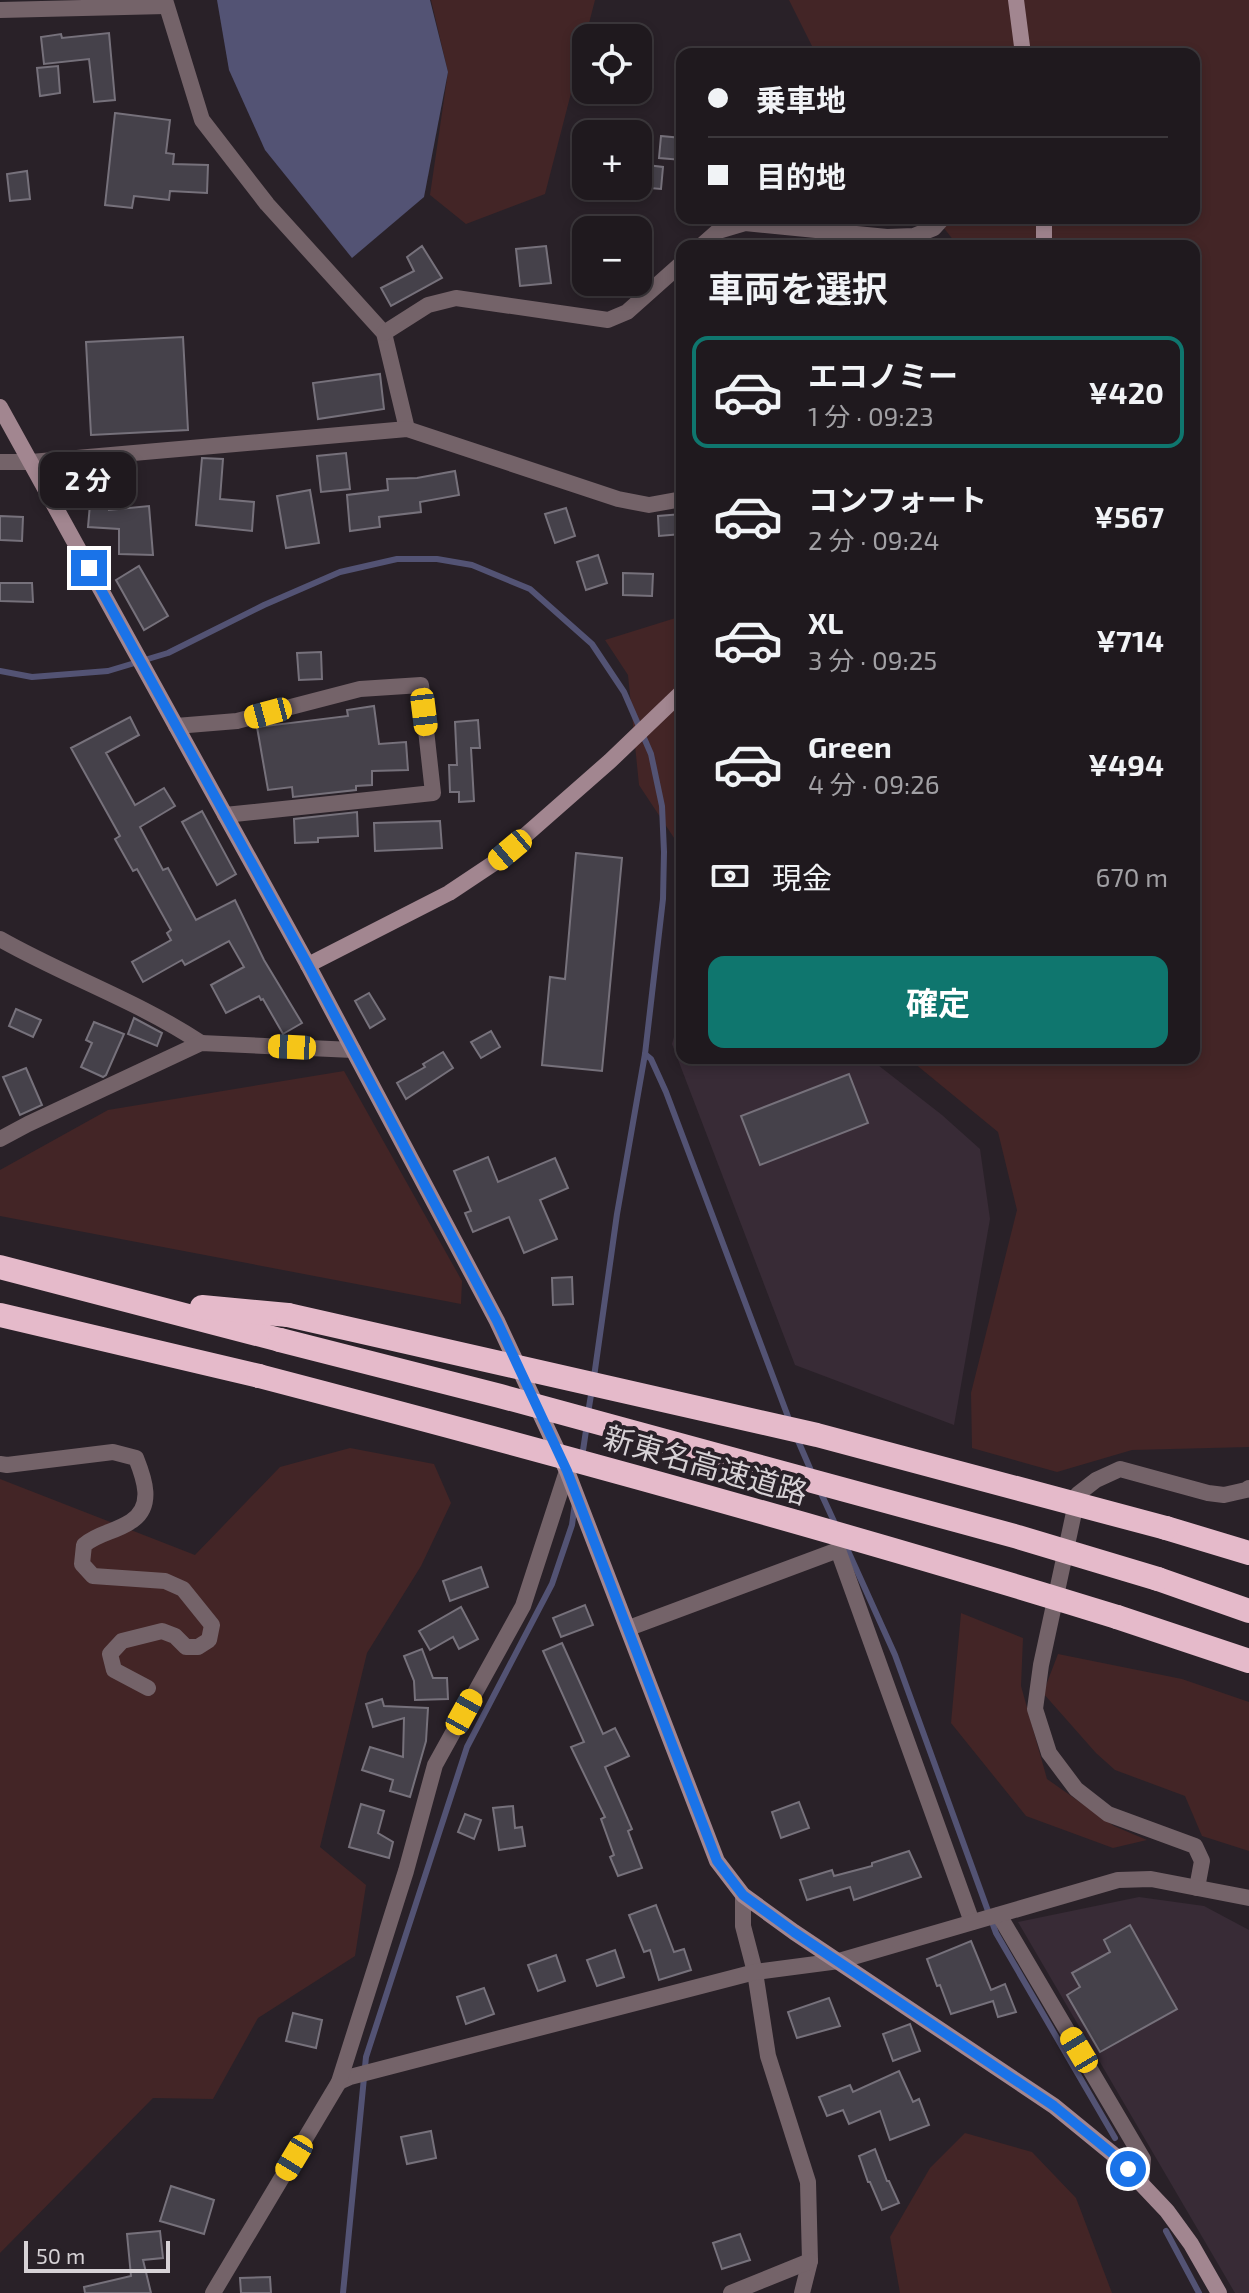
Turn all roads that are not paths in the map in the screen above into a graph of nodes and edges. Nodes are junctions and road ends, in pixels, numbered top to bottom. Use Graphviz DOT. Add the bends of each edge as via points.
graph roads {
  1 [pos="1016,0"];
  2 [pos="165,3"];
  3 [pos="0,10"];
  4 [pos="1022,48"];
  5 [pos="742,224"];
  6 [pos="755,224"];
  7 [pos="938,224"];
  8 [pos="708,240"];
  9 [pos="676,268"];
  10 [pos="384,333"];
  11 [pos="0,407"];
  12 [pos="407,429"];
  13 [pos="0,462"];
  14 [pos="31,462"];
  15 [pos="676,500"];
  16 [pos="676,698"];
  17 [pos="176,726"];
  18 [pos="225,815"];
  19 [pos="0,939"];
  20 [pos="308,965"];
  21 [pos="201,1043"];
  22 [pos="353,1050"];
  23 [pos="0,1139"];
  24 [pos="0,1267"];
  25 [pos="136,1302"];
  26 [pos="0,1315"];
  27 [pos="0,1464"];
  28 [pos="567,1471"];
  29 [pos="1249,1488"];
  30 [pos="1200,1537"];
  31 [pos="1249,1539"];
  32 [pos="1249,1553"];
  33 [pos="1249,1611"];
  34 [pos="629,1628"];
  35 [pos="1249,1661"];
  36 [pos="148,1688"];
  37 [pos="1197,1888"];
  38 [pos="743,1895"];
  39 [pos="1249,1898"];
  40 [pos="999,1915"];
  41 [pos="972,1922"];
  42 [pos="839,1961"];
  43 [pos="755,1972"];
  44 [pos="344,2080"];
  45 [pos="1141,2183"];
  46 [pos="810,2261"];
  47 [pos="213,2293"];
  48 [pos="731,2293"];
  49 [pos="802,2293"];
  50 [pos="1219,2293"];
  1 -- 4 [label="street"];
  2 -- 3 [label="street"];
  2 -- 10 [label="street" via="202,120 267,204"];
  5 -- 8 [label="street"];
  6 -- 7 [label="street" via="887,237 914,236"];
  9 -- 10 [label="street" via="627,312 608,320 456,298 428,305"];
  10 -- 12 [label="street"];
  11 -- 14 [label="street"];
  12 -- 14 [label="street"];
  12 -- 15 [label="street" via="618,499 649,505"];
  13 -- 14 [label="street"];
  14 -- 17 [label="street"];
  16 -- 20 [label="street" via="494,863 449,893"];
  17 -- 18 [label="street"];
  17 -- 18 [label="street" via="237,721 360,689 421,685 433,793"];
  18 -- 20 [label="street"];
  19 -- 21 [label="street"];
  20 -- 22 [label="street"];
  21 -- 22 [label="street"];
  21 -- 23 [label="street"];
  22 -- 28 [label="street" via="497,1321"];
  24 -- 25 [label="highway, 新東名高速道路"];
  25 -- 30 [label="highway, bridge" via="288,1315 817,1435"];
  25 -- 33 [label="highway, 新東名高速道路, bridge" via="1018,1537"];
  26 -- 35 [label="highway, 新東名高速道路, bridge" via="467,1430 968,1571"];
  27 -- 36 [label="street" via="113,1452 136,1458 147,1485 144,1506 133,1522 84,1545 82,1564 93,1576 165,1581 183,1589 212,1625 209,1640 198,1647 186,1647 162,1631 122,1641 110,1654 114,1670"];
  28 -- 34 [label="street"];
  28 -- 44 [label="street" via="523,1606 435,1765"];
  29 -- 37 [label="street" via="1208,1493 1120,1469 1078,1494 1035,1709 1049,1753 1076,1789 1108,1814 1195,1846 1202,1861"];
  30 -- 31 [label="highway"];
  30 -- 32 [label="highway"];
  34 -- 38 [label="street" via="717,1861"];
  34 -- 41 [label="street" via="838,1550"];
  37 -- 39 [label="street"];
  37 -- 40 [label="street" via="1151,1879 1118,1880"];
  38 -- 42 [label="street"];
  38 -- 43 [label="street" via="743,1926"];
  40 -- 41 [label="street"];
  40 -- 45 [label="street" via="1143,2159"];
  41 -- 42 [label="street"];
  42 -- 43 [label="street"];
  42 -- 45 [label="street" via="1054,2106"];
  43 -- 44 [label="street"];
  43 -- 46 [label="street" via="768,2056 808,2182"];
  44 -- 47 [label="street"];
  45 -- 50 [label="street" via="1191,2244"];
  46 -- 48 [label="street"];
  46 -- 49 [label="street"];
}
